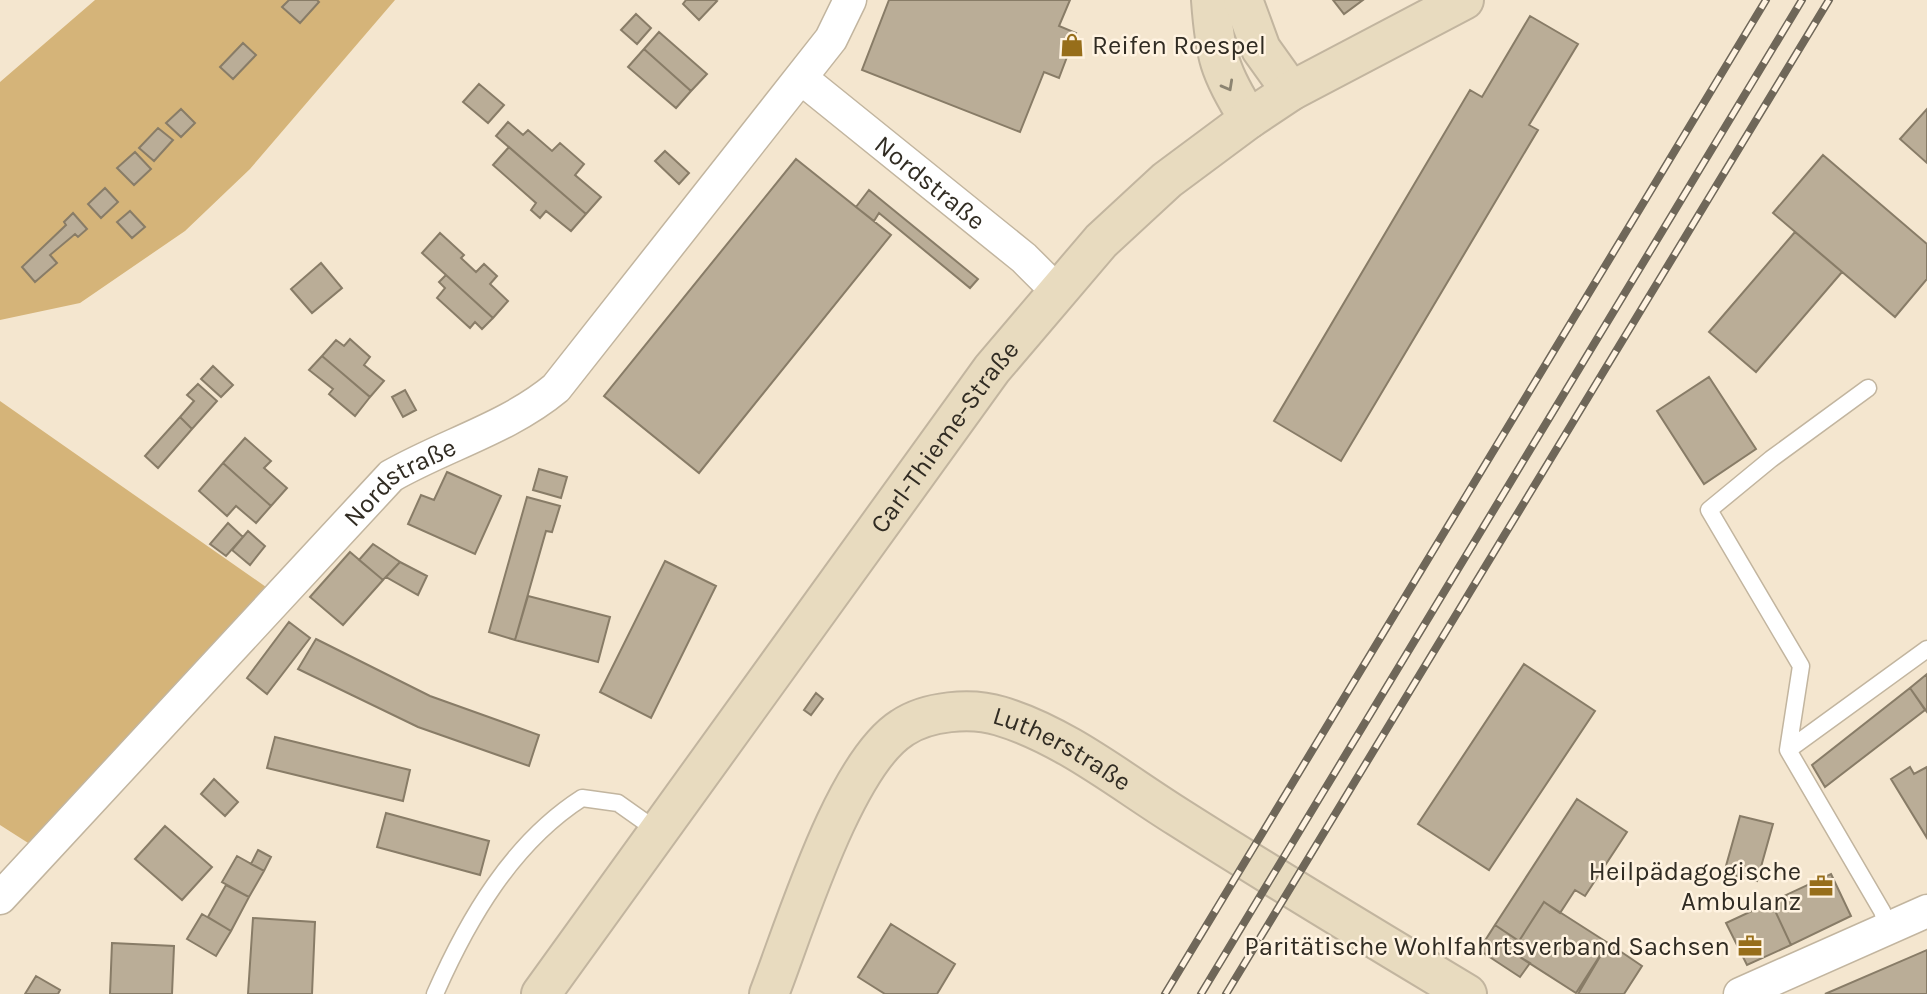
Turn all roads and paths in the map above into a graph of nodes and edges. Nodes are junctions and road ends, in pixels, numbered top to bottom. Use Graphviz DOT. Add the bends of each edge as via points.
graph roads {
  1 [pos="850,0"];
  2 [pos="1211,0"];
  3 [pos="1243,0"];
  4 [pos="1464,0"];
  5 [pos="801,78"];
  6 [pos="1292,91"];
  7 [pos="1249,119"];
  8 [pos="1057,291"];
  9 [pos="1868,388"];
  10 [pos="1927,649"];
  11 [pos="1788,750"];
  12 [pos="659,832"];
  13 [pos="0,898"];
  14 [pos="1927,911"];
  15 [pos="1888,928"];
  16 [pos="435,994"];
  17 [pos="541,994"];
  18 [pos="769,994"];
  19 [pos="1467,994"];
  20 [pos="1740,994"];
  1 -- 5 [label="street, Nordstraße" via="831,39"];
  2 -- 7 [label="main road, one-way" via="1214,44 1224,79"];
  3 -- 6 [label="main road" via="1261,49"];
  4 -- 6 [label="main road, Carl-Thieme-Straße"];
  5 -- 8 [label="street, Nordstraße" via="1024,258"];
  5 -- 13 [label="street, Nordstraße" via="556,388 536,405 423,456 391,476"];
  6 -- 7 [label="main road, Carl-Thieme-Straße"];
  7 -- 8 [label="main road, Carl-Thieme-Straße" via="1167,180 1101,241"];
  8 -- 12 [label="main road, Carl-Thieme-Straße" via="992,369"];
  9 -- 11 [label="lane" via="1709,510 1801,666"];
  10 -- 11 [label="lane"];
  11 -- 15 [label="lane"];
  12 -- 16 [label="lane" via="618,803 582,798 557,814 526,843 461,934"];
  12 -- 17 [label="main road, Carl-Thieme-Straße"];
  14 -- 15 [label="street"];
  15 -- 20 [label="street"];
  18 -- 19 [label="main road, Lutherstraße" via="841,808 872,756 902,727 936,715 968,712 999,715 1056,741"];
}
